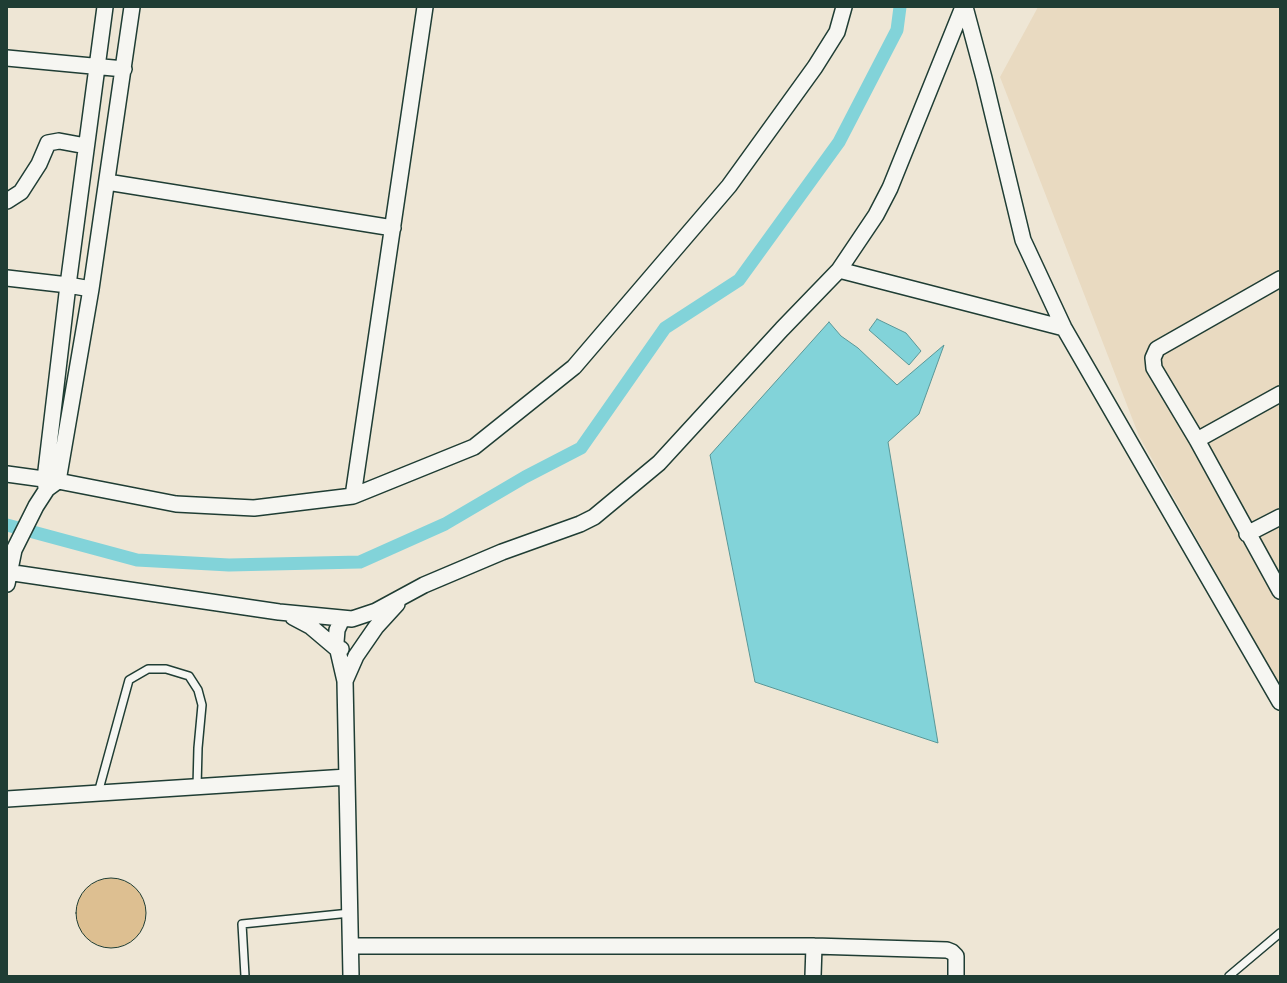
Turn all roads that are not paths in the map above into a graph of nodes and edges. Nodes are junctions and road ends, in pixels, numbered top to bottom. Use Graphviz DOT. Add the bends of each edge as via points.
graph roads {
  1 [pos="105,7"];
  2 [pos="132,7"];
  3 [pos="425,7"];
  4 [pos="844,7"];
  5 [pos="964,7"];
  6 [pos="7,58"];
  7 [pos="97,66"];
  8 [pos="124,70"];
  9 [pos="86,146"];
  10 [pos="108,182"];
  11 [pos="7,201"];
  12 [pos="393,228"];
  13 [pos="839,270"];
  14 [pos="7,278"];
  15 [pos="1280,279"];
  16 [pos="68,285"];
  17 [pos="91,289"];
  18 [pos="1064,328"];
  19 [pos="1280,394"];
  20 [pos="1197,440"];
  21 [pos="7,474"];
  22 [pos="50,483"];
  23 [pos="353,496"];
  24 [pos="1280,516"];
  25 [pos="1247,534"];
  26 [pos="8,576"];
  27 [pos="1280,591"];
  28 [pos="405,596"];
  29 [pos="279,612"];
  30 [pos="357,618"];
  31 [pos="342,619"];
  32 [pos="364,645"];
  33 [pos="336,648"];
  34 [pos="345,681"];
  35 [pos="1280,702"];
  36 [pos="347,777"];
  37 [pos="197,787"];
  38 [pos="98,793"];
  39 [pos="7,799"];
  40 [pos="350,914"];
  41 [pos="1280,933"];
  42 [pos="351,946"];
  43 [pos="814,946"];
  44 [pos="245,976"];
  45 [pos="352,976"];
  46 [pos="813,976"];
  47 [pos="956,976"];
  48 [pos="1229,976"];
  1 -- 7 [label="street"];
  2 -- 8 [label="street"];
  3 -- 12 [label="street"];
  4 -- 23 [label="street" via="837,32 815,67 729,186 574,367 474,447"];
  5 -- 13 [label="street" via="890,188 876,215"];
  5 -- 18 [label="street" via="984,78 1022,240"];
  6 -- 7 [label="street"];
  7 -- 8 [label="street"];
  7 -- 9 [label="street"];
  8 -- 10 [label="street"];
  9 -- 11 [label="street" via="59,141 48,143 39,164 21,192"];
  9 -- 16 [label="street"];
  10 -- 12 [label="street"];
  10 -- 17 [label="street"];
  12 -- 23 [label="street"];
  13 -- 18 [label="street"];
  13 -- 28 [label="street" via="659,463 594,516 580,524 502,552 424,585"];
  14 -- 16 [label="street"];
  15 -- 20 [label="street" via="1157,349 1153,358 1154,368"];
  16 -- 17 [label="street"];
  16 -- 22 [label="street"];
  17 -- 22 [label="street"];
  18 -- 35 [label="street"];
  19 -- 20 [label="street"];
  20 -- 25 [label="street"];
  21 -- 22 [label="street"];
  22 -- 23 [label="street" via="176,504 254,508"];
  22 -- 26 [label="street" via="14,550"];
  24 -- 25 [label="street"];
  25 -- 27 [label="street"];
  26 -- 29 [label="street"];
  28 -- 30 [label="street"];
  28 -- 32 [label="street"];
  29 -- 31 [label="street"];
  29 -- 33 [label="street" via="310,626"];
  30 -- 31 [label="street"];
  30 -- 32 [label="street" via="365,633"];
  31 -- 33 [label="street" via="336,636"];
  32 -- 33 [label="street" via="351,650"];
  32 -- 34 [label="street"];
  33 -- 34 [label="street" via="341,658"];
  34 -- 36 [label="street"];
  36 -- 37 [label="street"];
  36 -- 40 [label="street"];
  37 -- 38 [label="street"];
  37 -- 38 [label="lane" via="202,705 198,690 189,676 166,669 148,669 129,680"];
  38 -- 39 [label="street"];
  40 -- 42 [label="street"];
  40 -- 44 [label="lane" via="242,924"];
  41 -- 48 [label="lane"];
  42 -- 43 [label="street"];
  42 -- 45 [label="street"];
  43 -- 46 [label="street"];
  43 -- 47 [label="street" via="952,952 956,956"];
}
